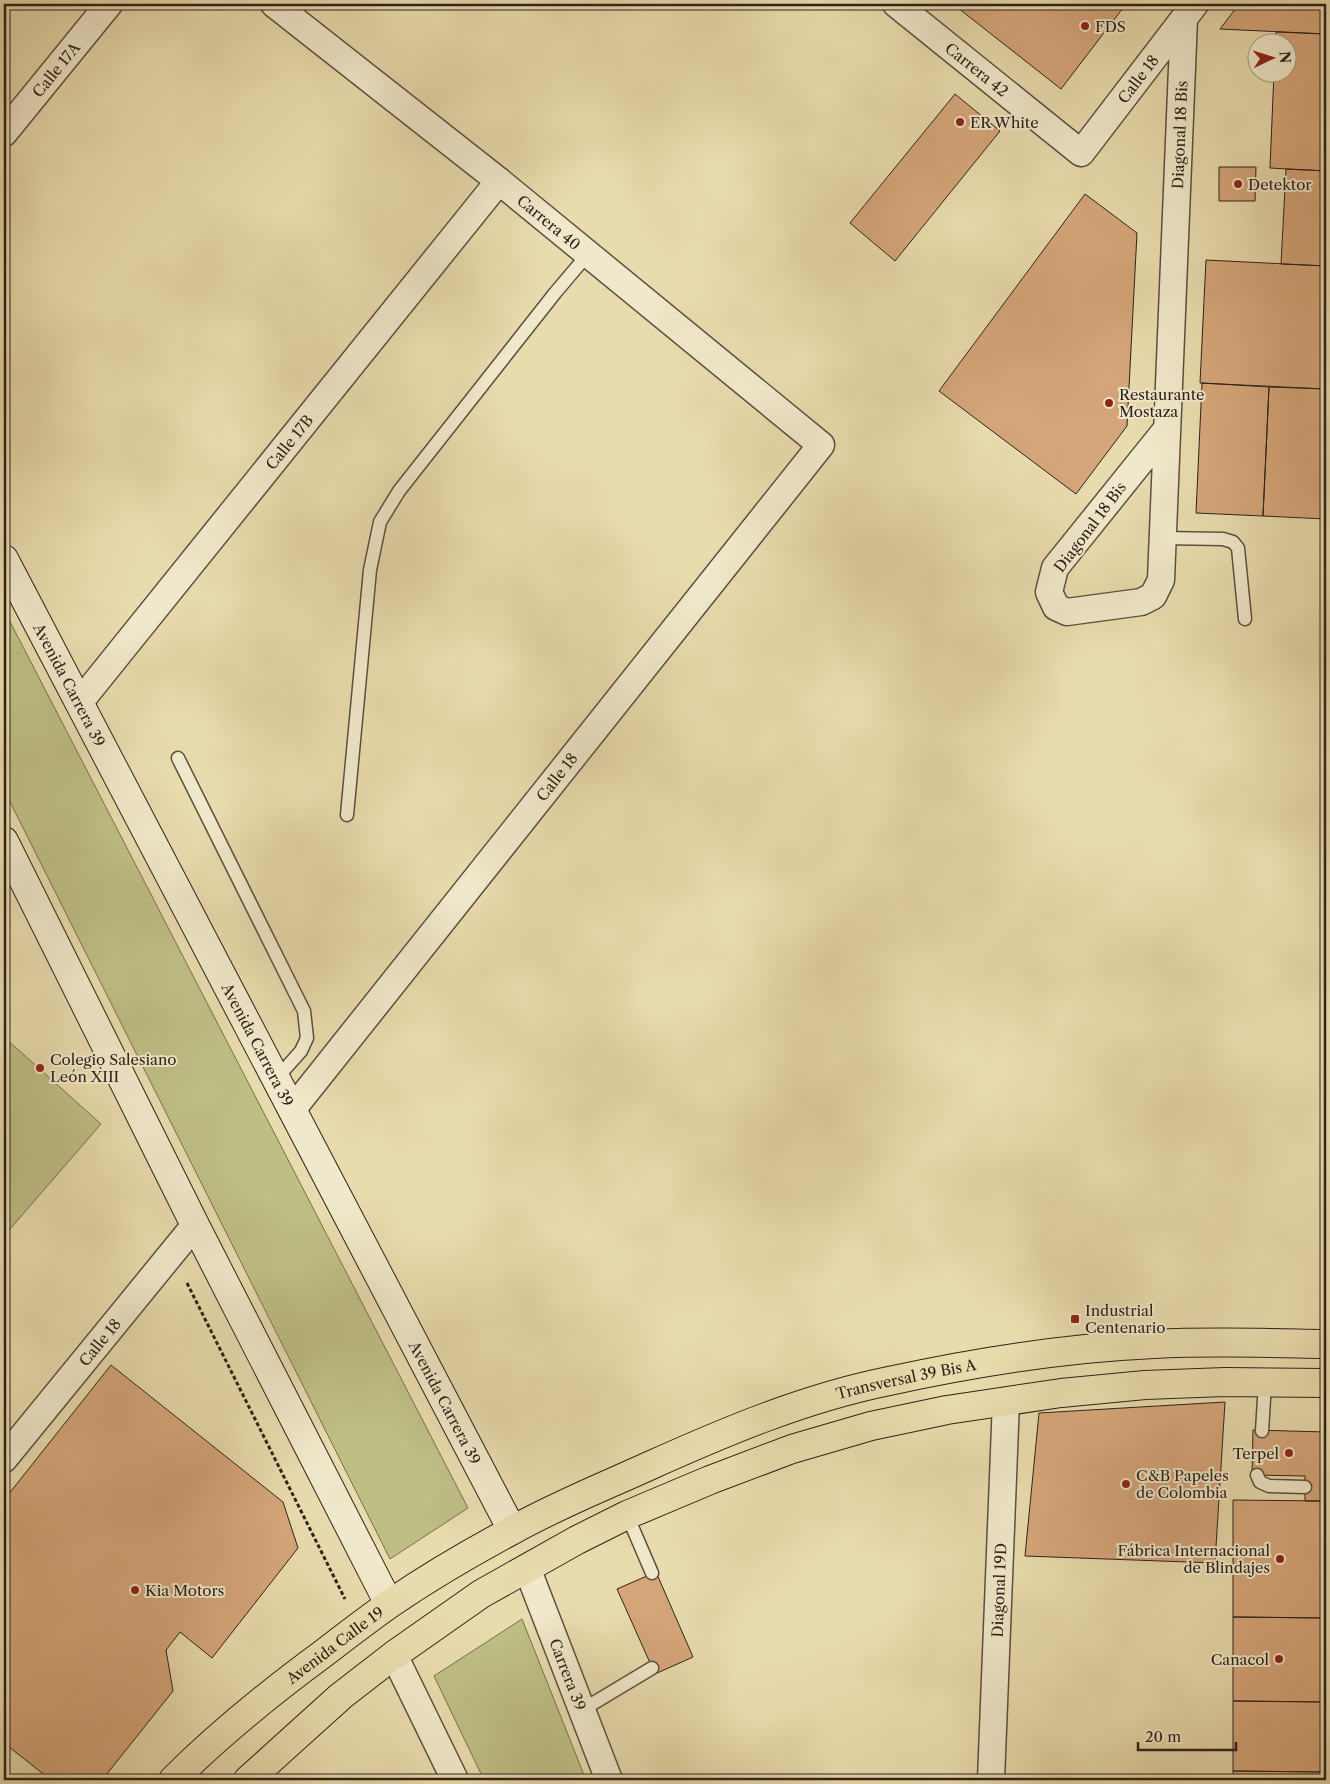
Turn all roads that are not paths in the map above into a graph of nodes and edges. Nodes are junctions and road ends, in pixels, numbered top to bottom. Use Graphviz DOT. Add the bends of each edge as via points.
graph roads {
  1 [pos="109,4"];
  2 [pos="274,4"];
  3 [pos="896,4"];
  4 [pos="1189,11"];
  5 [pos="4,133"];
  6 [pos="1081,153"];
  7 [pos="499,181"];
  8 [pos="588,254"];
  9 [pos="1166,430"];
  10 [pos="821,445"];
  11 [pos="1163,538"];
  12 [pos="4,559"];
  13 [pos="1245,619"];
  14 [pos="79,703"];
  15 [pos="178,758"];
  16 [pos="347,815"];
  17 [pos="4,841"];
  18 [pos="276,1079"];
  19 [pos="292,1110"];
  20 [pos="195,1225"];
  21 [pos="1326,1344"];
  22 [pos="1265,1383"];
  23 [pos="1326,1383"];
  24 [pos="1006,1401"];
  25 [pos="1262,1430"];
  26 [pos="4,1459"];
  27 [pos="1257,1475"];
  28 [pos="1305,1488"];
  29 [pos="627,1515"];
  30 [pos="512,1530"];
  31 [pos="527,1568"];
  32 [pos="652,1573"];
  33 [pos="389,1604"];
  34 [pos="394,1655"];
  35 [pos="652,1668"];
  36 [pos="582,1710"];
  37 [pos="173,1780"];
  38 [pos="248,1780"];
  39 [pos="455,1780"];
  40 [pos="609,1780"];
  41 [pos="991,1780"];
  1 -- 5 [label="street, Calle 17A"];
  2 -- 7 [label="street, Carrera 40"];
  3 -- 6 [label="street, Carrera 42"];
  4 -- 6 [label="street, Calle 18"];
  4 -- 9 [label="street, Diagonal 18 Bis"];
  7 -- 8 [label="street, Carrera 40"];
  7 -- 14 [label="street, Calle 17B"];
  8 -- 10 [label="street, Carrera 40"];
  8 -- 16 [label="lane" via="399,491 380,522 370,570"];
  9 -- 11 [label="street, Diagonal 18 Bis"];
  9 -- 11 [label="street, Diagonal 18 Bis" via="1056,568 1049,592 1056,607 1067,612 1141,602 1153,596 1161,580"];
  10 -- 19 [label="street, Calle 18"];
  11 -- 13 [label="lane" via="1233,542 1238,548"];
  12 -- 14 [label="street, Avenida Carrera 39"];
  14 -- 18 [label="street, Avenida Carrera 39"];
  15 -- 18 [label="lane" via="304,1011 307,1038 301,1051"];
  17 -- 20 [label="street"];
  18 -- 19 [label="street, Avenida Carrera 39"];
  19 -- 30 [label="street, Avenida Carrera 39"];
  20 -- 26 [label="street, Calle 18"];
  20 -- 33 [label="street"];
  21 -- 30 [label="main road, Transversal 39 Bis A" via="1222,1342 1101,1348 1028,1356 886,1381 803,1403 720,1434"];
  22 -- 23 [label="main road"];
  22 -- 24 [label="main road" via="1145,1385"];
  22 -- 25 [label="lane"];
  24 -- 29 [label="main road" via="871,1426 792,1449"];
  24 -- 41 [label="street, Diagonal 19D"];
  27 -- 28 [label="lane" via="1260,1482 1269,1486"];
  29 -- 31 [label="main road"];
  29 -- 32 [label="lane"];
  30 -- 33 [label="main road, Avenida Calle 19"];
  31 -- 34 [label="main road" via="481,1594"];
  31 -- 36 [label="street, Carrera 39"];
  33 -- 37 [label="main road, Avenida Calle 19" via="276,1688"];
  34 -- 38 [label="main road" via="342,1696"];
  34 -- 39 [label="street"];
  35 -- 36 [label="lane"];
  36 -- 40 [label="street, Carrera 39"];
}
